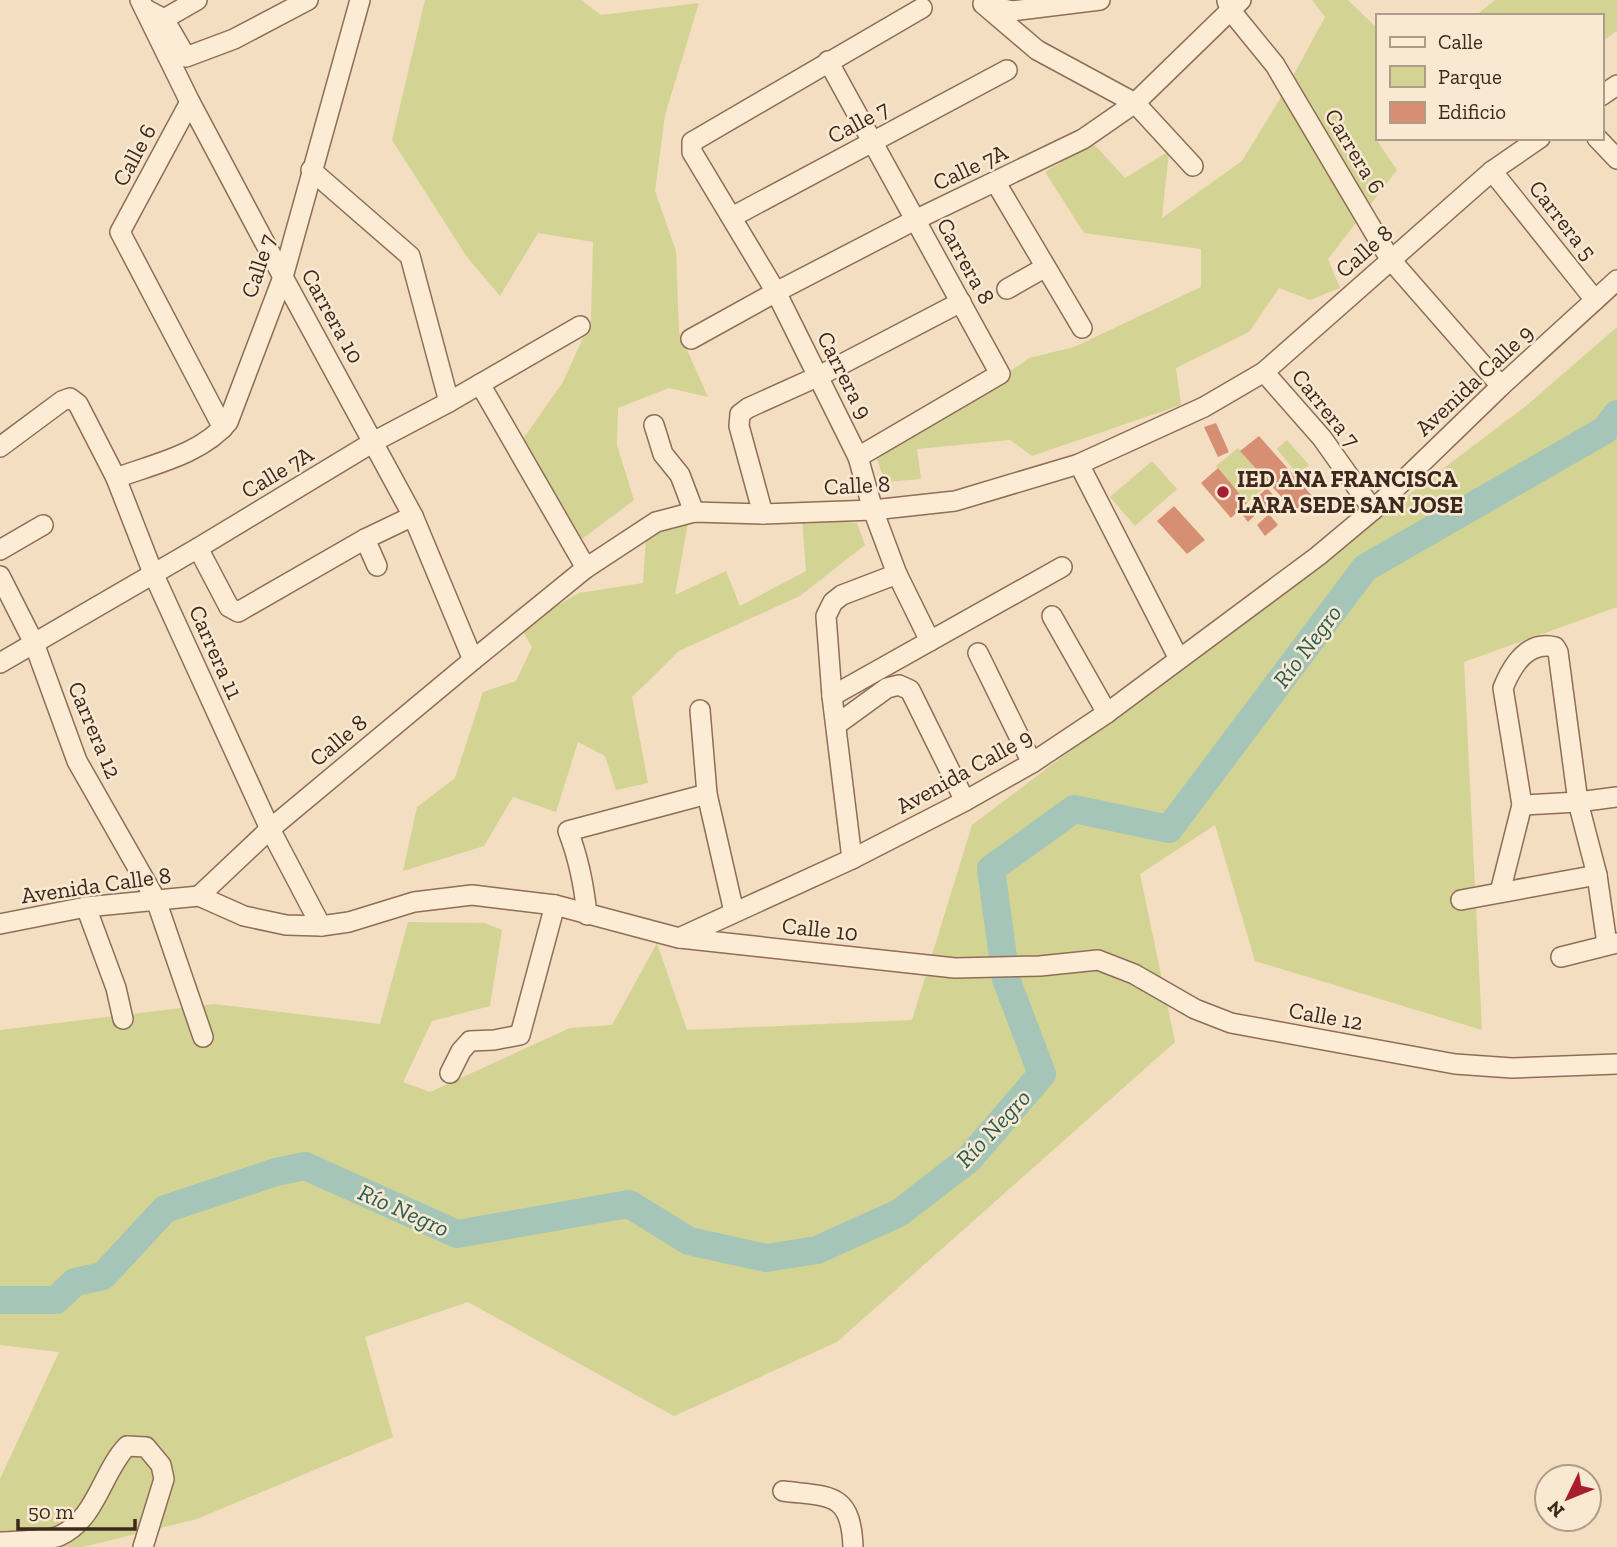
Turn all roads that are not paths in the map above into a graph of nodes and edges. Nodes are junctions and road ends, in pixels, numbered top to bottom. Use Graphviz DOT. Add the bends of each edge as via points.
graph roads {
  1 [pos="197,0"];
  2 [pos="308,0"];
  3 [pos="360,0"];
  4 [pos="1100,0"];
  5 [pos="981,2"];
  6 [pos="1233,4"];
  7 [pos="142,5"];
  8 [pos="922,8"];
  9 [pos="164,19"];
  10 [pos="828,61"];
  11 [pos="1007,70"];
  12 [pos="190,102"];
  13 [pos="1135,103"];
  14 [pos="1537,140"];
  15 [pos="1599,140"];
  16 [pos="872,142"];
  17 [pos="1617,159"];
  18 [pos="1193,166"];
  19 [pos="311,170"];
  20 [pos="1492,171"];
  21 [pos="996,183"];
  22 [pos="732,217"];
  23 [pos="915,220"];
  24 [pos="1390,259"];
  25 [pos="1044,268"];
  26 [pos="283,277"];
  27 [pos="1617,280"];
  28 [pos="1007,289"];
  29 [pos="776,292"];
  30 [pos="1595,300"];
  31 [pos="961,302"];
  32 [pos="580,326"];
  33 [pos="1082,328"];
  34 [pos="691,339"];
  35 [pos="1264,372"];
  36 [pos="819,376"];
  37 [pos="480,384"];
  38 [pos="1501,386"];
  39 [pos="449,402"];
  40 [pos="654,425"];
  41 [pos="223,428"];
  42 [pos="374,441"];
  43 [pos="0,447"];
  44 [pos="858,457"];
  45 [pos="1079,464"];
  46 [pos="116,478"];
  47 [pos="873,510"];
  48 [pos="1373,510"];
  49 [pos="694,512"];
  50 [pos="763,514"];
  51 [pos="413,516"];
  52 [pos="43,525"];
  53 [pos="365,539"];
  54 [pos="198,548"];
  55 [pos="0,550"];
  56 [pos="377,566"];
  57 [pos="1062,567"];
  58 [pos="586,568"];
  59 [pos="153,573"];
  60 [pos="897,574"];
  61 [pos="0,576"];
  62 [pos="1052,616"];
  63 [pos="930,641"];
  64 [pos="34,643"];
  65 [pos="978,653"];
  66 [pos="1179,659"];
  67 [pos="473,660"];
  68 [pos="0,663"];
  69 [pos="832,696"];
  70 [pos="700,710"];
  71 [pos="1107,713"];
  72 [pos="836,725"];
  73 [pos="1032,763"];
  74 [pos="707,794"];
  75 [pos="1617,797"];
  76 [pos="965,802"];
  77 [pos="1578,802"];
  78 [pos="1522,805"];
  79 [pos="270,829"];
  80 [pos="852,859"];
  81 [pos="1597,875"];
  82 [pos="1500,892"];
  83 [pos="200,896"];
  84 [pos="156,900"];
  85 [pos="1461,900"];
  86 [pos="555,905"];
  87 [pos="86,907"];
  88 [pos="734,912"];
  89 [pos="587,915"];
  90 [pos="0,924"];
  91 [pos="321,926"];
  92 [pos="678,938"];
  93 [pos="1612,943"];
  94 [pos="1561,957"];
  95 [pos="1040,966"];
  96 [pos="123,1019"];
  97 [pos="203,1037"];
  98 [pos="1617,1064"];
  99 [pos="450,1073"];
  100 [pos="783,1491"];
  101 [pos="0,1542"];
  102 [pos="143,1547"];
  103 [pos="853,1547"];
  1 -- 9 [label="street"];
  2 -- 9 [label="street" via="234,39 186,57"];
  3 -- 19 [label="street, Calle 7"];
  4 -- 5 [label="street" via="1012,11"];
  5 -- 13 [label="street" via="1037,50"];
  6 -- 13 [label="street, Calle 7A"];
  6 -- 24 [label="street, Carrera 6" via="1275,65"];
  7 -- 9 [label="street"];
  7 -- 12 [label="street, Carrera 10"];
  8 -- 10 [label="street"];
  10 -- 16 [label="street, Carrera 8"];
  10 -- 22 [label="street, Carrera 9" via="692,142 692,152"];
  11 -- 16 [label="street, Calle 7"];
  12 -- 26 [label="street, Carrera 10"];
  12 -- 41 [label="street, Calle 6" via="120,232"];
  13 -- 18 [label="street"];
  13 -- 21 [label="street, Calle 7A" via="1083,139"];
  14 -- 20 [label="street, Calle 8"];
  15 -- 17 [label="street"];
  16 -- 22 [label="street, Calle 7"];
  16 -- 23 [label="street, Carrera 8"];
  19 -- 26 [label="street, Calle 7"];
  19 -- 39 [label="street" via="410,256"];
  20 -- 24 [label="street, Calle 8"];
  20 -- 30 [label="street, Carrera 5"];
  21 -- 23 [label="street, Calle 7A"];
  21 -- 25 [label="street"];
  22 -- 29 [label="street, Carrera 9"];
  23 -- 29 [label="street, Calle 7A"];
  23 -- 31 [label="street, Carrera 8"];
  24 -- 35 [label="street, Calle 8"];
  24 -- 38 [label="street, Carrera 6"];
  25 -- 28 [label="street"];
  25 -- 33 [label="street"];
  26 -- 41 [label="street, Calle 7"];
  26 -- 42 [label="street, Carrera 10"];
  27 -- 30 [label="street, Avenida Calle 9"];
  29 -- 34 [label="street, Calle 7A"];
  29 -- 36 [label="street, Carrera 9"];
  30 -- 38 [label="street, Avenida Calle 9"];
  31 -- 36 [label="street"];
  31 -- 44 [label="street, Carrera 8" via="1000,374"];
  32 -- 37 [label="street, Calle 7A"];
  35 -- 45 [label="street, Calle 8" via="1204,407"];
  35 -- 48 [label="street, Carrera 7" via="1322,438"];
  36 -- 44 [label="street, Carrera 9"];
  36 -- 50 [label="street" via="740,414 739,426"];
  37 -- 39 [label="street, Calle 7A"];
  37 -- 58 [label="street"];
  38 -- 48 [label="street, Avenida Calle 9"];
  39 -- 42 [label="street, Calle 7A"];
  40 -- 49 [label="street" via="663,454 680,475"];
  41 -- 46 [label="street" via="202,445"];
  42 -- 51 [label="street, Carrera 10"];
  42 -- 54 [label="street, Calle 7A"];
  43 -- 46 [label="street, Carrera 11" via="70,398 78,404"];
  44 -- 47 [label="street, Carrera 9"];
  45 -- 47 [label="street, Calle 8" via="955,501"];
  45 -- 66 [label="street"];
  46 -- 59 [label="street, Carrera 11"];
  47 -- 50 [label="street, Calle 8"];
  47 -- 60 [label="street, Carrera 9"];
  48 -- 66 [label="street, Avenida Calle 9"];
  49 -- 50 [label="street, Calle 8"];
  49 -- 58 [label="street, Calle 8" via="656,522"];
  51 -- 53 [label="street"];
  51 -- 67 [label="street, Carrera 10"];
  52 -- 55 [label="street"];
  53 -- 54 [label="street" via="238,612 229,607"];
  53 -- 56 [label="street"];
  54 -- 59 [label="street, Calle 7A"];
  57 -- 63 [label="street"];
  58 -- 67 [label="street, Calle 8"];
  59 -- 64 [label="street, Calle 7A"];
  59 -- 79 [label="street, Carrera 11"];
  60 -- 63 [label="street, Carrera 9"];
  60 -- 69 [label="street" via="833,603 827,616"];
  61 -- 64 [label="street, Carrera 12"];
  62 -- 71 [label="street"];
  63 -- 69 [label="street"];
  64 -- 68 [label="street, Calle 7A"];
  64 -- 84 [label="street, Carrera 12" via="77,761"];
  65 -- 73 [label="street"];
  66 -- 71 [label="street, Avenida Calle 9"];
  67 -- 79 [label="street, Calle 8"];
  69 -- 72 [label="street"];
  70 -- 74 [label="street"];
  71 -- 73 [label="street, Avenida Calle 9"];
  72 -- 76 [label="street" via="887,688 899,685 909,690"];
  72 -- 80 [label="street"];
  73 -- 76 [label="street, Avenida Calle 9"];
  74 -- 88 [label="street"];
  74 -- 89 [label="street" via="568,831 578,858"];
  75 -- 77 [label="street"];
  76 -- 80 [label="street, Avenida Calle 9"];
  77 -- 78 [label="street"];
  77 -- 78 [label="street" via="1558,652 1550,645 1521,656 1503,688"];
  77 -- 81 [label="street"];
  78 -- 82 [label="street"];
  79 -- 83 [label="street, Calle 8"];
  79 -- 91 [label="street, Carrera 11"];
  80 -- 88 [label="street, Avenida Calle 9"];
  81 -- 82 [label="street"];
  81 -- 93 [label="street"];
  82 -- 85 [label="street"];
  83 -- 84 [label="street, Avenida Calle 8"];
  83 -- 91 [label="street" via="244,916 286,925"];
  84 -- 87 [label="street, Avenida Calle 8"];
  84 -- 97 [label="street, Carrera 12"];
  86 -- 89 [label="street"];
  86 -- 91 [label="street" via="451,896"];
  86 -- 99 [label="street" via="520,1035 470,1041"];
  87 -- 90 [label="street, Avenida Calle 8"];
  87 -- 96 [label="street"];
  88 -- 92 [label="street, Avenida Calle 9"];
  89 -- 92 [label="street"];
  92 -- 95 [label="street, Calle 10" via="955,968"];
  93 -- 94 [label="street"];
  95 -- 98 [label="street, Calle 12" via="1098,960 1231,1023 1455,1064 1512,1068"];
  100 -- 103 [label="street" via="834,1499 844,1506 850,1516"];
  101 -- 102 [label="street" via="59,1536 79,1521 127,1446 146,1447 161,1465 164,1479"];
}
